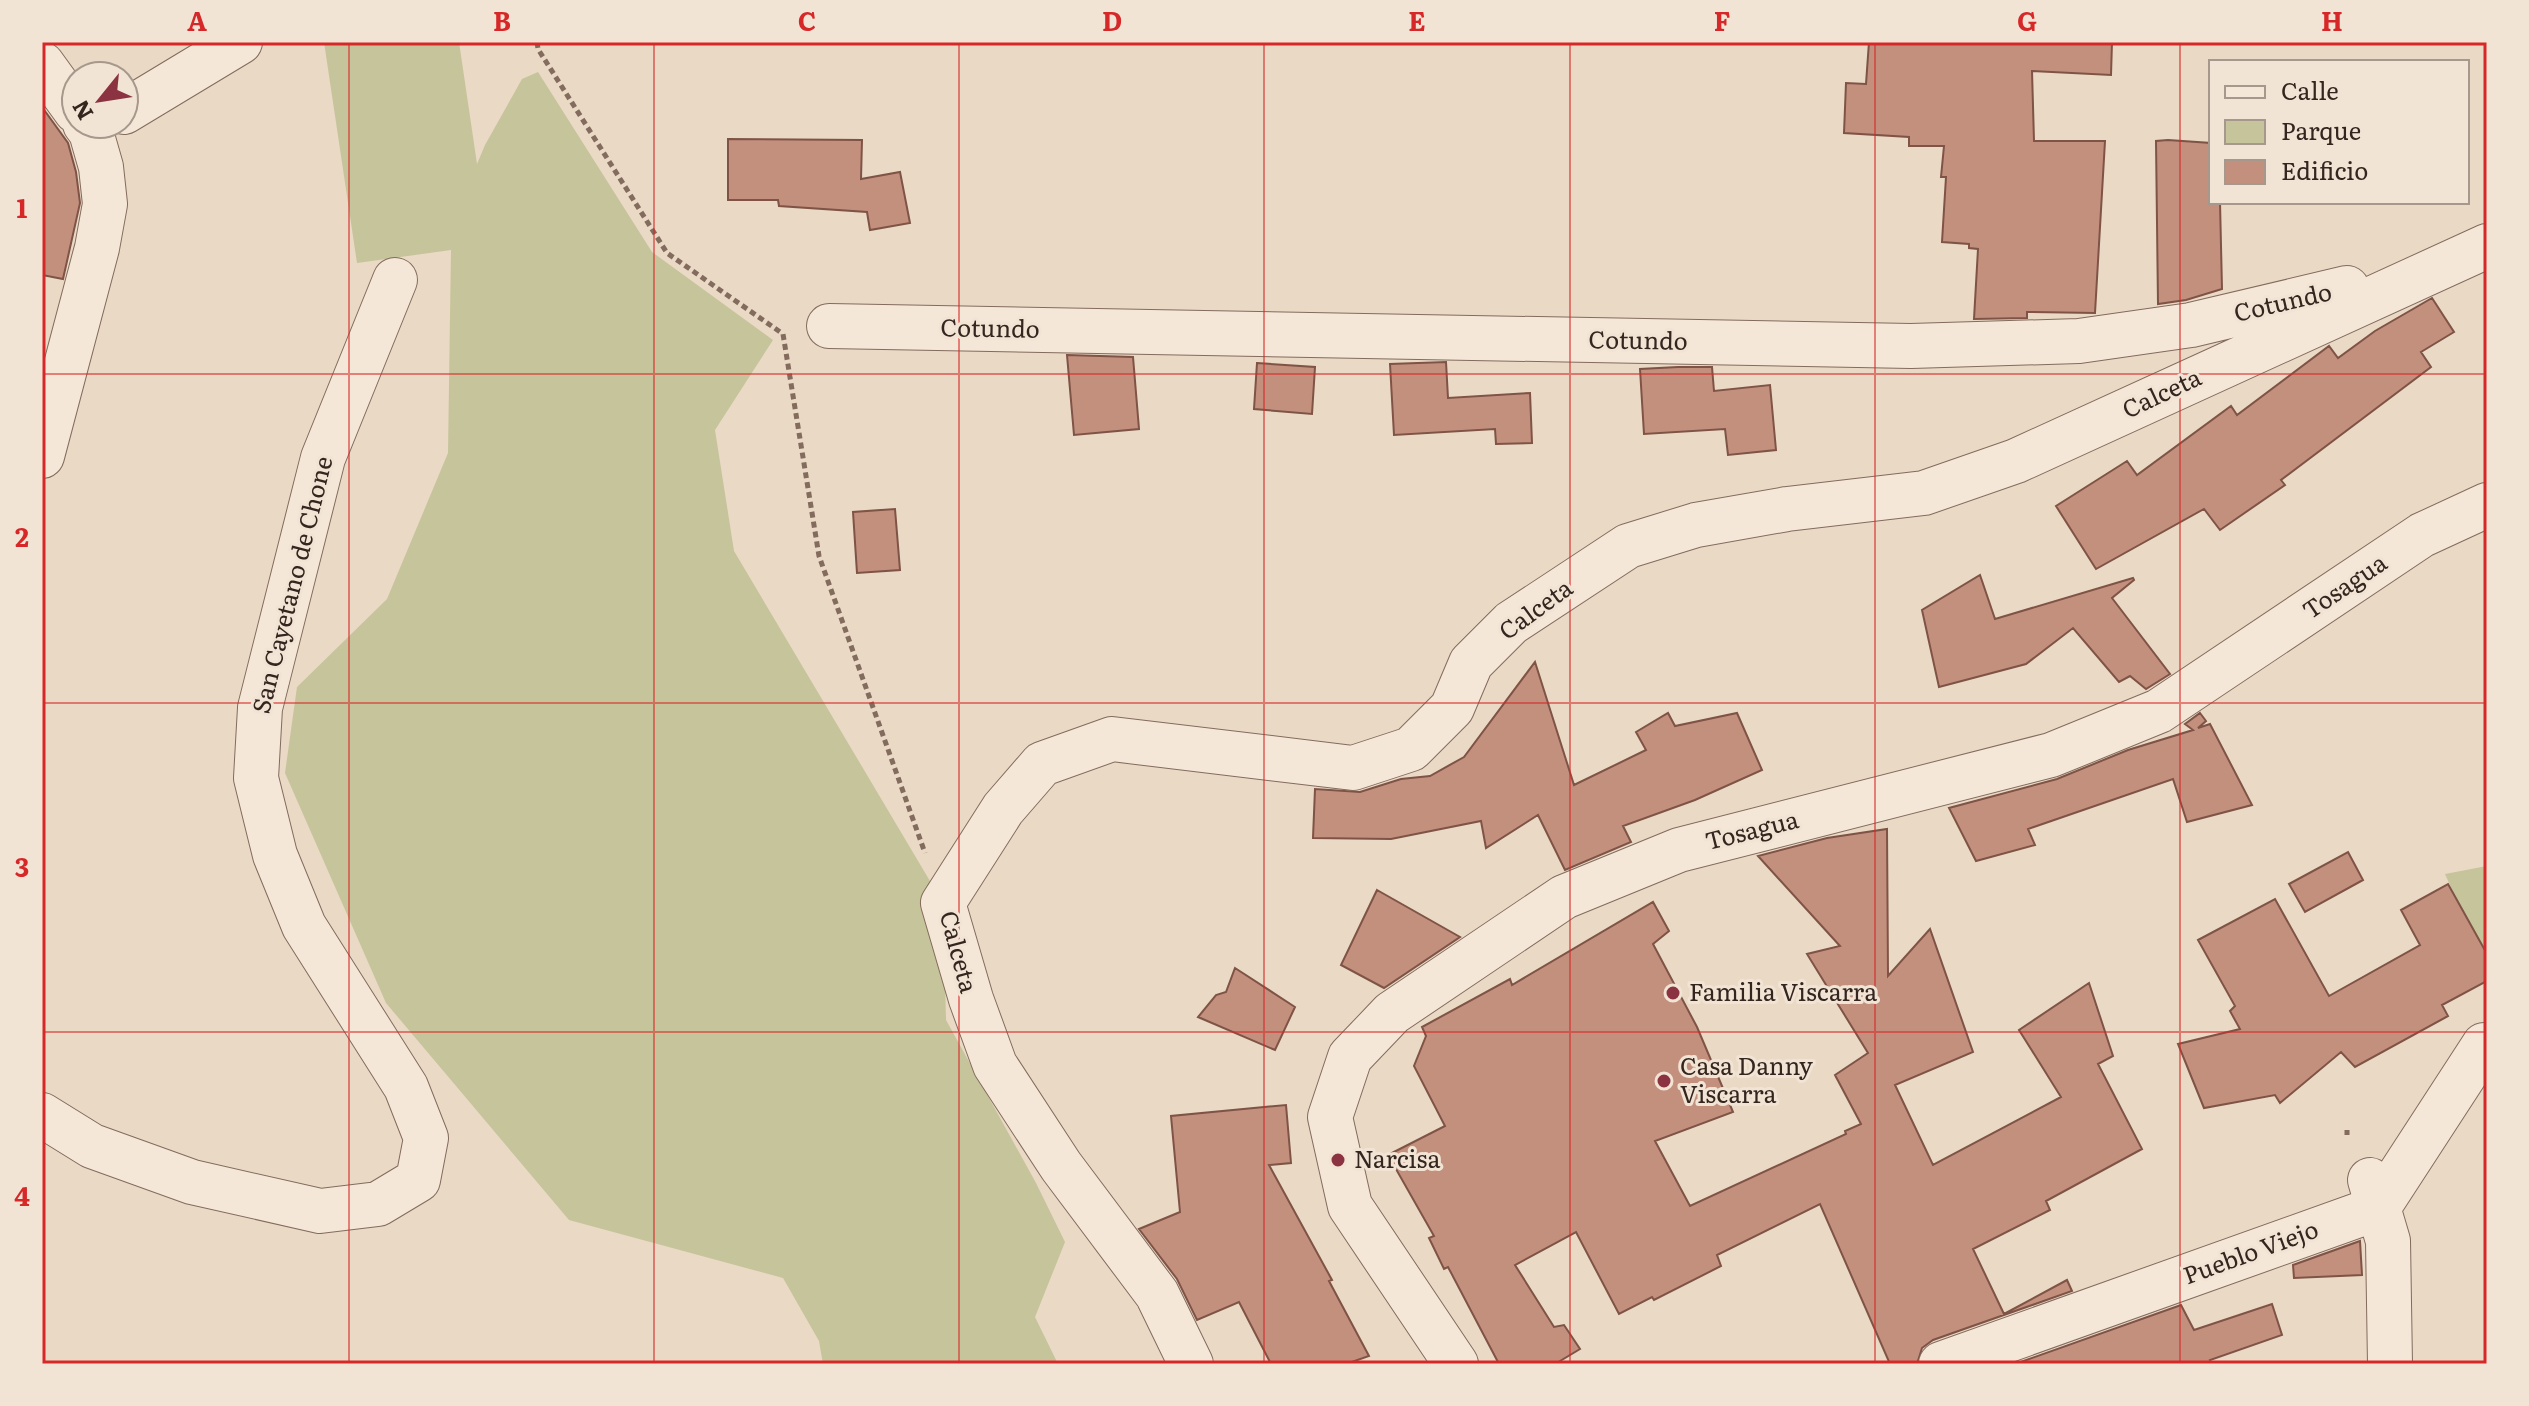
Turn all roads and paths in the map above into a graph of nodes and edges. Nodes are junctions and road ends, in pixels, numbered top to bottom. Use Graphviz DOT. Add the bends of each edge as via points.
graph roads {
  1 [pos="240,42"];
  2 [pos="537,42"];
  3 [pos="42,64"];
  4 [pos="60,83"];
  5 [pos="140,97"];
  6 [pos="98,140"];
  7 [pos="2487,246"];
  8 [pos="2439,266"];
  9 [pos="395,280"];
  10 [pos="829,326"];
  11 [pos="42,456"];
  12 [pos="2487,505"];
  13 [pos="943,903"];
  14 [pos="2484,1045"];
  15 [pos="42,1115"];
  16 [pos="2374,1194"];
  17 [pos="1191,1364"];
  18 [pos="1456,1364"];
  19 [pos="1941,1364"];
  20 [pos="2390,1364"];
  1 -- 5 [label="street"];
  2 -- 13 [label="path" via="667,253 783,334 819,556"];
  3 -- 4 [label="street"];
  6 -- 11 [label="street" via="105,204"];
  7 -- 8 [label="street, Calceta"];
  8 -- 10 [label="street, Cotundo" via="2191,325 2064,341 1911,346"];
  8 -- 13 [label="street, Calceta" via="2016,461 1924,493 1696,525 1628,546 1511,623 1471,663 1452,708 1411,749 1353,768 1112,739 1042,764 1003,809"];
  9 -- 15 [label="street, San Cayetano de Chone" via="323,458 260,708 256,778 275,855 304,926 406,1087 426,1138 418,1180 378,1204 320,1211 192,1182 92,1146"];
  12 -- 18 [label="street, Tosagua" via="2422,535 2159,711 2051,755 1679,850 1564,897 1392,1013 1350,1057 1330,1117 1350,1206"];
  13 -- 17 [label="street, Calceta" via="995,1065 1061,1166 1157,1294"];
  14 -- 16 [label="street"];
  16 -- 19 [label="street, Pueblo Viejo"];
  16 -- 20 [label="street" via="2388,1241"];
}
